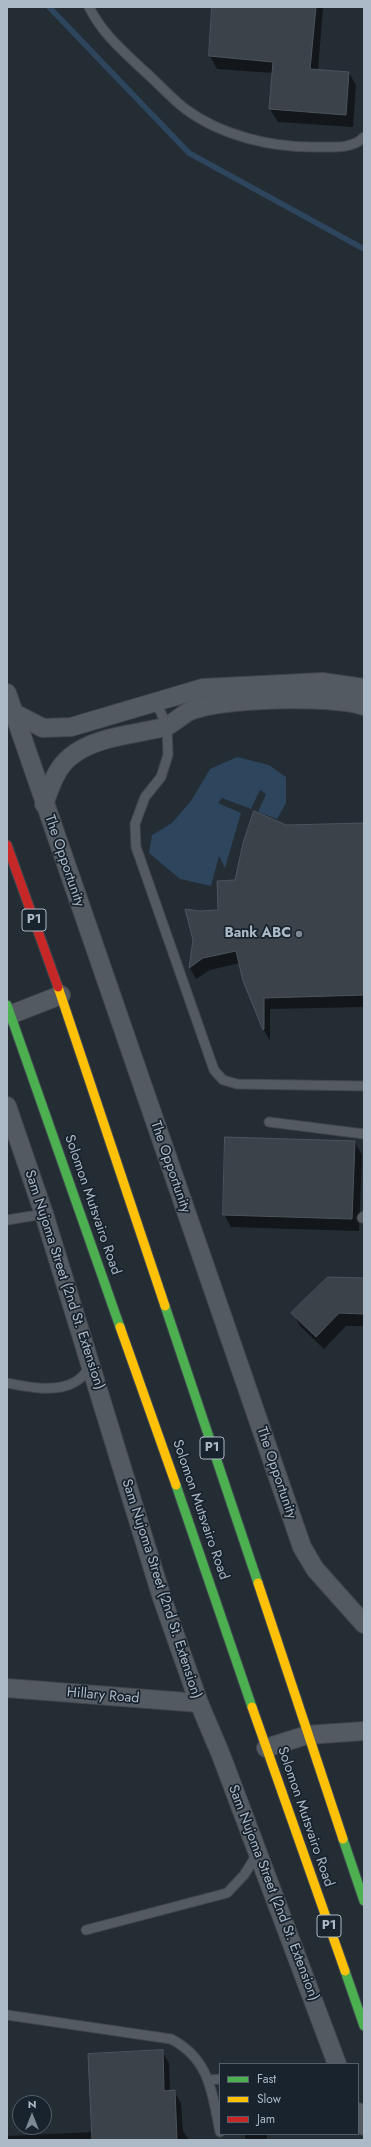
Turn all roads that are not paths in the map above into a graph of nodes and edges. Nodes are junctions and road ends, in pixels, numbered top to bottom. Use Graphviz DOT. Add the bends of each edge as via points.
graph roads {
  1 [pos="89,7"];
  2 [pos="364,137"];
  3 [pos="364,688"];
  4 [pos="7,692"];
  5 [pos="156,702"];
  6 [pos="364,706"];
  7 [pos="14,713"];
  8 [pos="167,726"];
  9 [pos="44,804"];
  10 [pos="7,845"];
  11 [pos="61,995"];
  12 [pos="8,1012"];
  13 [pos="364,1086"];
  14 [pos="7,1106"];
  15 [pos="269,1122"];
  16 [pos="364,1134"];
  17 [pos="44,1214"];
  18 [pos="7,1220"];
  19 [pos="91,1367"];
  20 [pos="7,1383"];
  21 [pos="364,1624"];
  22 [pos="7,1688"];
  23 [pos="199,1703"];
  24 [pos="364,1731"];
  25 [pos="307,1735"];
  26 [pos="266,1748"];
  27 [pos="258,1853"];
  28 [pos="364,1901"];
  29 [pos="86,1930"];
  30 [pos="7,2014"];
  31 [pos="364,2026"];
  32 [pos="337,2063"];
  33 [pos="219,2079"];
  34 [pos="210,2080"];
  35 [pos="359,2114"];
  36 [pos="364,2126"];
  37 [pos="219,2128"];
  1 -- 2 [label="lane" via="105,34 183,107 203,121 250,140 309,147 344,147"];
  3 -- 5 [label="street" via="322,682 203,688"];
  4 -- 7 [label="street, The Opportunity"];
  5 -- 7 [label="street" via="71,727 43,728"];
  5 -- 8 [label="lane"];
  6 -- 8 [label="street" via="321,699 224,702 190,711"];
  7 -- 9 [label="street, The Opportunity"];
  8 -- 9 [label="street" via="95,743 69,757 55,776"];
  8 -- 13 [label="lane" via="168,755 161,777 146,797 135,824 136,847 214,1070 223,1080 237,1084"];
  9 -- 21 [label="street, The Opportunity" via="302,1547 315,1569"];
  10 -- 11 [label="highway, P1"];
  11 -- 12 [label="street"];
  11 -- 25 [label="highway, P1"];
  12 -- 26 [label="highway, Solomon Mutsvairo Road / P1" via="181,1499"];
  14 -- 17 [label="street, Sam Nujoma Street (2nd St. Extension)"];
  15 -- 16 [label="lane"];
  17 -- 18 [label="lane"];
  17 -- 19 [label="street, Sam Nujoma Street (2nd St. Extension)"];
  19 -- 20 [label="lane" via="75,1382 54,1388"];
  19 -- 23 [label="street, Sam Nujoma Street (2nd St. Extension)" via="162,1598"];
  22 -- 23 [label="street, Hillary Road"];
  23 -- 27 [label="street, Sam Nujoma Street (2nd St. Extension)"];
  24 -- 25 [label="street"];
  25 -- 26 [label="street"];
  25 -- 28 [label="highway, P1"];
  26 -- 31 [label="highway, Solomon Mutsvairo Road / P1"];
  27 -- 29 [label="lane" via="244,1875 227,1893"];
  27 -- 32 [label="street, Sam Nujoma Street (2nd St. Extension)"];
  30 -- 34 [label="lane" via="171,2039 185,2046"];
  33 -- 34 [label="lane"];
  34 -- 37 [label="lane"];
  35 -- 36 [label="street"];
}
